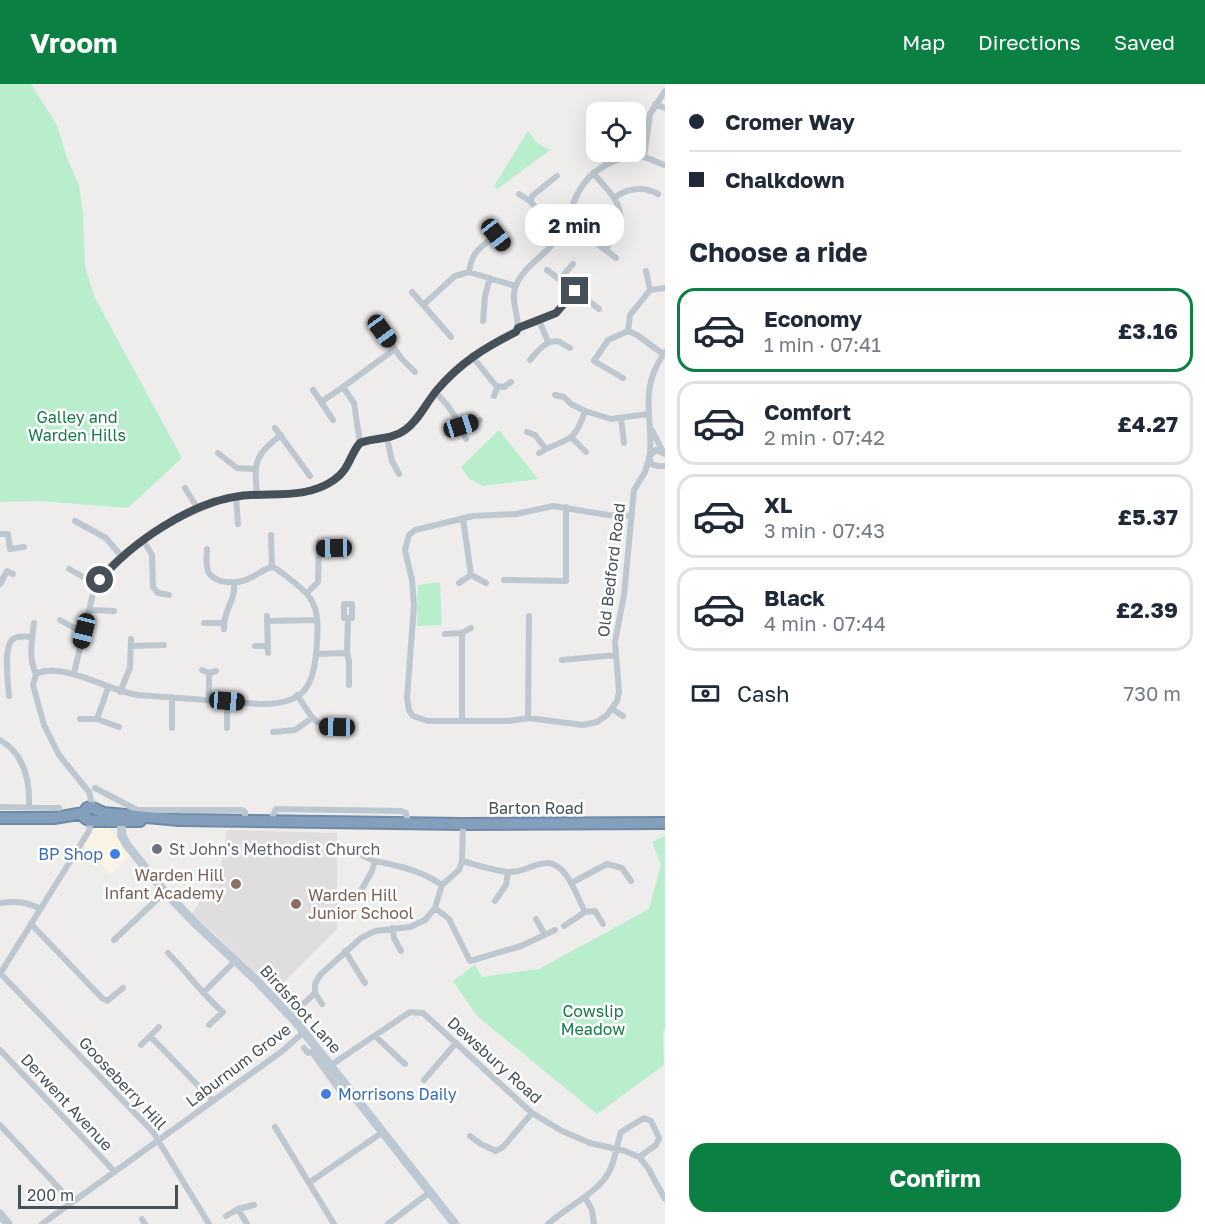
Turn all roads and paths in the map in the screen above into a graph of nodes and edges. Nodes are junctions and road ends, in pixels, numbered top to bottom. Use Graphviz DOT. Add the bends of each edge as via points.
graph roads {
  1 [pos="665,91"];
  2 [pos="654,104"];
  3 [pos="665,108"];
  4 [pos="647,129"];
  5 [pos="646,138"];
  6 [pos="646,158"];
  7 [pos="613,162"];
  8 [pos="665,165"];
  9 [pos="593,173"];
  10 [pos="557,176"];
  11 [pos="519,194"];
  12 [pos="658,194"];
  13 [pos="615,197"];
  14 [pos="530,201"];
  15 [pos="488,226"];
  16 [pos="564,229"];
  17 [pos="496,235"];
  18 [pos="587,236"];
  19 [pos="504,245"];
  20 [pos="605,250"];
  21 [pos="616,258"];
  22 [pos="573,264"];
  23 [pos="546,270"];
  24 [pos="646,271"];
  25 [pos="469,272"];
  26 [pos="490,278"];
  27 [pos="560,279"];
  28 [pos="515,286"];
  29 [pos="665,288"];
  30 [pos="650,290"];
  31 [pos="575,291"];
  32 [pos="412,292"];
  33 [pos="423,305"];
  34 [pos="599,309"];
  35 [pos="492,316"];
  36 [pos="539,320"];
  37 [pos="518,328"];
  38 [pos="382,331"];
  39 [pos="628,331"];
  40 [pos="451,338"];
  41 [pos="548,342"];
  42 [pos="570,348"];
  43 [pos="395,349"];
  44 [pos="664,353"];
  45 [pos="472,356"];
  46 [pos="530,360"];
  47 [pos="416,372"];
  48 [pos="623,378"];
  49 [pos="511,382"];
  50 [pos="498,386"];
  51 [pos="344,387"];
  52 [pos="313,390"];
  53 [pos="435,392"];
  54 [pos="555,395"];
  55 [pos="494,396"];
  56 [pos="321,402"];
  57 [pos="585,411"];
  58 [pos="648,414"];
  59 [pos="621,418"];
  60 [pos="333,420"];
  61 [pos="480,420"];
  62 [pos="461,426"];
  63 [pos="650,427"];
  64 [pos="275,428"];
  65 [pos="527,432"];
  66 [pos="281,435"];
  67 [pos="387,438"];
  68 [pos="572,438"];
  69 [pos="466,439"];
  70 [pos="360,443"];
  71 [pos="624,443"];
  72 [pos="586,452"];
  73 [pos="218,453"];
  74 [pos="664,453"];
  75 [pos="650,457"];
  76 [pos="662,465"];
  77 [pos="254,470"];
  78 [pos="645,472"];
  79 [pos="399,474"];
  80 [pos="310,476"];
  81 [pos="184,488"];
  82 [pos="256,494"];
  83 [pos="236,496"];
  84 [pos="566,507"];
  85 [pos="198,509"];
  86 [pos="246,512"];
  87 [pos="237,513"];
  88 [pos="631,516"];
  89 [pos="462,518"];
  90 [pos="75,521"];
  91 [pos="238,524"];
  92 [pos="0,534"];
  93 [pos="271,535"];
  94 [pos="142,540"];
  95 [pos="24,547"];
  96 [pos="349,548"];
  97 [pos="207,549"];
  98 [pos="122,556"];
  99 [pos="272,567"];
  100 [pos="72,572"];
  101 [pos="13,574"];
  102 [pos="471,575"];
  103 [pos="504,580"];
  104 [pos="567,581"];
  105 [pos="234,582"];
  106 [pos="576,582"];
  107 [pos="459,583"];
  108 [pos="486,583"];
  109 [pos="0,584"];
  110 [pos="96,584"];
  111 [pos="307,594"];
  112 [pos="168,595"];
  113 [pos="89,610"];
  114 [pos="114,611"];
  115 [pos="529,616"];
  116 [pos="348,618"];
  117 [pos="60,620"];
  118 [pos="317,620"];
  119 [pos="34,623"];
  120 [pos="204,623"];
  121 [pos="471,628"];
  122 [pos="84,631"];
  123 [pos="462,633"];
  124 [pos="445,634"];
  125 [pos="32,637"];
  126 [pos="164,645"];
  127 [pos="255,646"];
  128 [pos="316,654"];
  129 [pos="347,654"];
  130 [pos="616,655"];
  131 [pos="562,660"];
  132 [pos="209,671"];
  133 [pos="36,674"];
  134 [pos="74,674"];
  135 [pos="349,685"];
  136 [pos="108,688"];
  137 [pos="120,692"];
  138 [pos="297,695"];
  139 [pos="9,696"];
  140 [pos="172,697"];
  141 [pos="209,700"];
  142 [pos="227,701"];
  143 [pos="612,709"];
  144 [pos="623,716"];
  145 [pos="312,718"];
  146 [pos="528,718"];
  147 [pos="80,719"];
  148 [pos="97,719"];
  149 [pos="462,720"];
  150 [pos="119,727"];
  151 [pos="172,728"];
  152 [pos="227,728"];
  153 [pos="350,728"];
  154 [pos="273,732"];
  155 [pos="0,740"];
  156 [pos="95,788"];
  157 [pos="0,807"];
  158 [pos="29,807"];
  159 [pos="59,808"];
  160 [pos="92,814"];
  161 [pos="0,818"];
  162 [pos="149,819"];
  163 [pos="245,820"];
  164 [pos="121,822"];
  165 [pos="664,823"];
  166 [pos="463,824"];
  167 [pos="359,854"];
  168 [pos="375,861"];
  169 [pos="462,861"];
  170 [pos="508,872"];
  171 [pos="631,881"];
  172 [pos="571,883"];
  173 [pos="442,885"];
  174 [pos="165,892"];
  175 [pos="357,898"];
  176 [pos="495,900"];
  177 [pos="0,903"];
  178 [pos="435,908"];
  179 [pos="40,909"];
  180 [pos="585,912"];
  181 [pos="536,919"];
  182 [pos="31,924"];
  183 [pos="603,924"];
  184 [pos="564,926"];
  185 [pos="393,928"];
  186 [pos="555,930"];
  187 [pos="545,935"];
  188 [pos="114,940"];
  189 [pos="345,951"];
  190 [pos="401,951"];
  191 [pos="168,953"];
  192 [pos="236,961"];
  193 [pos="0,974"];
  194 [pos="365,983"];
  195 [pos="123,988"];
  196 [pos="203,993"];
  197 [pos="315,993"];
  198 [pos="322,1004"];
  199 [pos="298,1008"];
  200 [pos="209,1025"];
  201 [pos="159,1028"];
  202 [pos="304,1032"];
  203 [pos="150,1036"];
  204 [pos="375,1036"];
  205 [pos="456,1043"];
  206 [pos="141,1045"];
  207 [pos="304,1048"];
  208 [pos="314,1049"];
  209 [pos="0,1050"];
  210 [pos="405,1064"];
  211 [pos="331,1065"];
  212 [pos="337,1078"];
  213 [pos="424,1080"];
  214 [pos="340,1091"];
  215 [pos="213,1101"];
  216 [pos="532,1113"];
  217 [pos="0,1125"];
  218 [pos="275,1127"];
  219 [pos="383,1132"];
  220 [pos="470,1136"];
  221 [pos="158,1140"];
  222 [pos="616,1150"];
  223 [pos="639,1157"];
  224 [pos="115,1172"];
  225 [pos="310,1182"];
  226 [pos="430,1192"];
  227 [pos="585,1197"];
  228 [pos="665,1199"];
  229 [pos="72,1202"];
  230 [pos="254,1205"];
  231 [pos="238,1209"];
  232 [pos="0,1214"];
  233 [pos="226,1216"];
  234 [pos="8,1224"];
  235 [pos="42,1224"];
  236 [pos="208,1224"];
  237 [pos="247,1224"];
  238 [pos="334,1224"];
  239 [pos="388,1224"];
  240 [pos="455,1224"];
  241 [pos="548,1224"];
  242 [pos="594,1224"];
  1 -- 2 [label="street"];
  2 -- 3 [label="street"];
  2 -- 4 [label="street"];
  4 -- 5 [label="street"];
  6 -- 8 [label="street"];
  7 -- 9 [label="street"];
  9 -- 13 [label="street"];
  9 -- 16 [label="street" via="577,194"];
  10 -- 14 [label="street"];
  11 -- 14 [label="street"];
  12 -- 13 [label="street" via="634,188"];
  13 -- 20 [label="street" via="620,208 620,228"];
  14 -- 16 [label="street" via="547,220"];
  15 -- 17 [label="street"];
  16 -- 28 [label="street"];
  17 -- 19 [label="street"];
  17 -- 25 [label="street" via="475,252"];
  18 -- 20 [label="street"];
  20 -- 21 [label="street"];
  22 -- 27 [label="street"];
  23 -- 27 [label="street"];
  24 -- 30 [label="street"];
  25 -- 26 [label="street"];
  25 -- 33 [label="street" via="455,276"];
  26 -- 28 [label="street"];
  26 -- 35 [label="street" via="483,318"];
  27 -- 31 [label="street"];
  28 -- 37 [label="street" via="513,303"];
  29 -- 30 [label="street"];
  30 -- 39 [label="street" via="630,315"];
  31 -- 34 [label="street"];
  31 -- 36 [label="street" via="556,313"];
  32 -- 33 [label="street"];
  33 -- 40 [label="street"];
  36 -- 37 [label="street"];
  36 -- 41 [label="street"];
  37 -- 45 [label="street"];
  38 -- 43 [label="street"];
  39 -- 44 [label="street"];
  39 -- 48 [label="street" via="608,340 594,361"];
  41 -- 42 [label="street" via="558,341"];
  41 -- 46 [label="street"];
  43 -- 47 [label="street"];
  43 -- 51 [label="street"];
  44 -- 58 [label="street" via="648,390"];
  45 -- 50 [label="street"];
  45 -- 53 [label="street"];
  49 -- 50 [label="street"];
  50 -- 55 [label="street"];
  51 -- 56 [label="street"];
  51 -- 70 [label="street" via="354,404"];
  52 -- 56 [label="street"];
  53 -- 62 [label="street" via="448,404"];
  53 -- 67 [label="street" via="416,420 404,431"];
  54 -- 57 [label="street"];
  56 -- 60 [label="street"];
  57 -- 59 [label="street"];
  57 -- 68 [label="street"];
  58 -- 59 [label="street"];
  58 -- 63 [label="street"];
  59 -- 71 [label="street"];
  61 -- 62 [label="street"];
  62 -- 69 [label="street"];
  63 -- 74 [label="street"];
  63 -- 75 [label="street"];
  64 -- 66 [label="street"];
  65 -- 68 [label="street" via="536,435 542,451"];
  66 -- 77 [label="street" via="259,454"];
  66 -- 80 [label="street"];
  67 -- 70 [label="street"];
  67 -- 79 [label="street"];
  68 -- 72 [label="street"];
  70 -- 82 [label="street" via="341,474 322,487 296,495"];
  73 -- 77 [label="street" via="237,468"];
  74 -- 75 [label="street" via="656,450"];
  75 -- 76 [label="street" via="651,464"];
  75 -- 78 [label="street, Old Bedford Road"];
  76 -- 78 [label="street"];
  77 -- 82 [label="street"];
  78 -- 88 [label="street, Old Bedford Road" via="634,490"];
  81 -- 85 [label="street" via="186,497"];
  82 -- 83 [label="street"];
  83 -- 85 [label="street"];
  83 -- 87 [label="street"];
  84 -- 88 [label="street"];
  84 -- 89 [label="street"];
  84 -- 104 [label="street"];
  85 -- 94 [label="street"];
  86 -- 87 [label="street"];
  87 -- 91 [label="street"];
  88 -- 130 [label="street, Old Bedford Road"];
  89 -- 102 [label="street"];
  89 -- 149 [label="street" via="415,530 409,535 405,550 414,620 406,698 409,710 421,720"];
  90 -- 98 [label="street" via="81,530 106,538"];
  92 -- 95 [label="street" via="8,534 10,549"];
  93 -- 99 [label="street"];
  94 -- 98 [label="street"];
  94 -- 112 [label="street" via="152,555 153,587"];
  96 -- 111 [label="street" via="319,545 318,582"];
  97 -- 105 [label="street" via="207,567 215,579"];
  98 -- 110 [label="street"];
  99 -- 105 [label="street"];
  99 -- 111 [label="street"];
  100 -- 110 [label="street"];
  101 -- 109 [label="street" via="7,571"];
  102 -- 107 [label="street"];
  102 -- 108 [label="street"];
  103 -- 104 [label="street"];
  104 -- 106 [label="street"];
  105 -- 120 [label="street" via="235,593 224,626"];
  110 -- 113 [label="street"];
  111 -- 118 [label="street" via="316,609"];
  113 -- 114 [label="street"];
  113 -- 122 [label="street"];
  115 -- 146 [label="street"];
  116 -- 129 [label="street"];
  117 -- 122 [label="street"];
  118 -- 127 [label="street" via="267,619 268,650"];
  118 -- 128 [label="street"];
  119 -- 125 [label="street"];
  121 -- 123 [label="street"];
  122 -- 134 [label="street"];
  123 -- 124 [label="street"];
  123 -- 149 [label="street"];
  125 -- 133 [label="street"];
  125 -- 139 [label="street" via="17,637 10,643 5,687"];
  126 -- 137 [label="street" via="131,643 130,668"];
  128 -- 129 [label="street"];
  128 -- 138 [label="street" via="312,679"];
  129 -- 135 [label="street"];
  130 -- 131 [label="street"];
  130 -- 143 [label="street, Old Bedford Road" via="619,692"];
  132 -- 141 [label="street"];
  133 -- 134 [label="street" via="55,670"];
  133 -- 160 [label="street" via="33,685 44,725 59,755 88,792"];
  134 -- 136 [label="street"];
  136 -- 137 [label="street"];
  136 -- 148 [label="street"];
  137 -- 140 [label="street"];
  138 -- 142 [label="street" via="268,704"];
  138 -- 145 [label="street"];
  140 -- 141 [label="street"];
  140 -- 151 [label="street"];
  141 -- 142 [label="street"];
  142 -- 152 [label="street"];
  143 -- 144 [label="street"];
  143 -- 146 [label="street" via="597,722 583,725"];
  145 -- 153 [label="street" via="324,727"];
  145 -- 154 [label="street" via="295,730"];
  146 -- 149 [label="street"];
  147 -- 148 [label="street"];
  148 -- 150 [label="street"];
  155 -- 158 [label="street" via="13,749 23,766 29,781"];
  156 -- 163 [label="street, Barton Road" via="106,798 137,810 243,810"];
  157 -- 158 [label="street"];
  158 -- 159 [label="street"];
  160 -- 161 [label="highway"];
  160 -- 162 [label="highway, Barton Road"];
  160 -- 164 [label="highway, Barton Road"];
  160 -- 179 [label="street" via="89,831"];
  162 -- 163 [label="highway, Barton Road"];
  162 -- 164 [label="highway, Barton Road"];
  163 -- 166 [label="highway, Barton Road" via="314,815"];
  164 -- 174 [label="street, Birdsfoot Lane" via="127,845"];
  165 -- 166 [label="highway, Barton Road"];
  166 -- 169 [label="street"];
  167 -- 168 [label="street"];
  168 -- 173 [label="street" via="423,872"];
  168 -- 175 [label="street"];
  169 -- 170 [label="street"];
  169 -- 173 [label="street" via="459,870"];
  170 -- 172 [label="street" via="546,863 560,867"];
  170 -- 176 [label="street" via="506,885"];
  171 -- 172 [label="street" via="622,868 607,864"];
  172 -- 180 [label="street"];
  173 -- 178 [label="street"];
  174 -- 188 [label="street"];
  174 -- 192 [label="street, Birdsfoot Lane"];
  177 -- 179 [label="street" via="14,901"];
  178 -- 185 [label="street" via="418,924"];
  178 -- 187 [label="street" via="449,919 470,961"];
  179 -- 182 [label="street"];
  180 -- 183 [label="street" via="595,911"];
  180 -- 184 [label="street"];
  181 -- 187 [label="street"];
  182 -- 193 [label="street"];
  182 -- 195 [label="street" via="102,998 107,1000"];
  185 -- 189 [label="street" via="368,934"];
  185 -- 190 [label="street"];
  186 -- 187 [label="street"];
  189 -- 194 [label="street"];
  189 -- 197 [label="street" via="320,975"];
  191 -- 196 [label="street"];
  192 -- 196 [label="street"];
  192 -- 202 [label="street, Birdsfoot Lane"];
  193 -- 221 [label="street, Gooseberry Hill"];
  196 -- 200 [label="street" via="223,1012"];
  197 -- 198 [label="street"];
  197 -- 199 [label="street"];
  201 -- 203 [label="street"];
  202 -- 208 [label="street, Birdsfoot Lane"];
  202 -- 215 [label="street, Laburnum Grove"];
  203 -- 206 [label="street"];
  203 -- 215 [label="street"];
  204 -- 205 [label="street, Dewsbury Road" via="410,1012 423,1013"];
  204 -- 210 [label="street"];
  204 -- 211 [label="street, Dewsbury Road"];
  205 -- 213 [label="street"];
  205 -- 216 [label="street, Dewsbury Road"];
  207 -- 208 [label="street" via="308,1053"];
  208 -- 211 [label="street, Birdsfoot Lane"];
  208 -- 212 [label="street"];
  209 -- 224 [label="street, Derwent Avenue"];
  211 -- 212 [label="street, Birdsfoot Lane"];
  212 -- 214 [label="street"];
  212 -- 219 [label="street, Birdsfoot Lane"];
  215 -- 221 [label="street, Laburnum Grove"];
  216 -- 220 [label="street" via="496,1151"];
  216 -- 222 [label="street, Dewsbury Road" via="562,1131"];
  217 -- 229 [label="street"];
  218 -- 225 [label="street"];
  219 -- 225 [label="street"];
  219 -- 226 [label="street, Birdsfoot Lane"];
  221 -- 224 [label="street, Laburnum Grove"];
  221 -- 236 [label="street, Gooseberry Hill"];
  222 -- 223 [label="street, Dewsbury Road"];
  222 -- 223 [label="street" via="621,1132 644,1118 651,1121 659,1138 656,1145"];
  222 -- 227 [label="street" via="609,1173"];
  223 -- 228 [label="street"];
  224 -- 229 [label="street, Laburnum Grove"];
  225 -- 238 [label="street"];
  226 -- 239 [label="street"];
  226 -- 240 [label="street, Birdsfoot Lane"];
  227 -- 241 [label="street"];
  227 -- 242 [label="street"];
  229 -- 235 [label="street, Laburnum Grove"];
  230 -- 231 [label="street"];
  231 -- 233 [label="street"];
  231 -- 237 [label="street"];
  232 -- 234 [label="street"];
}
